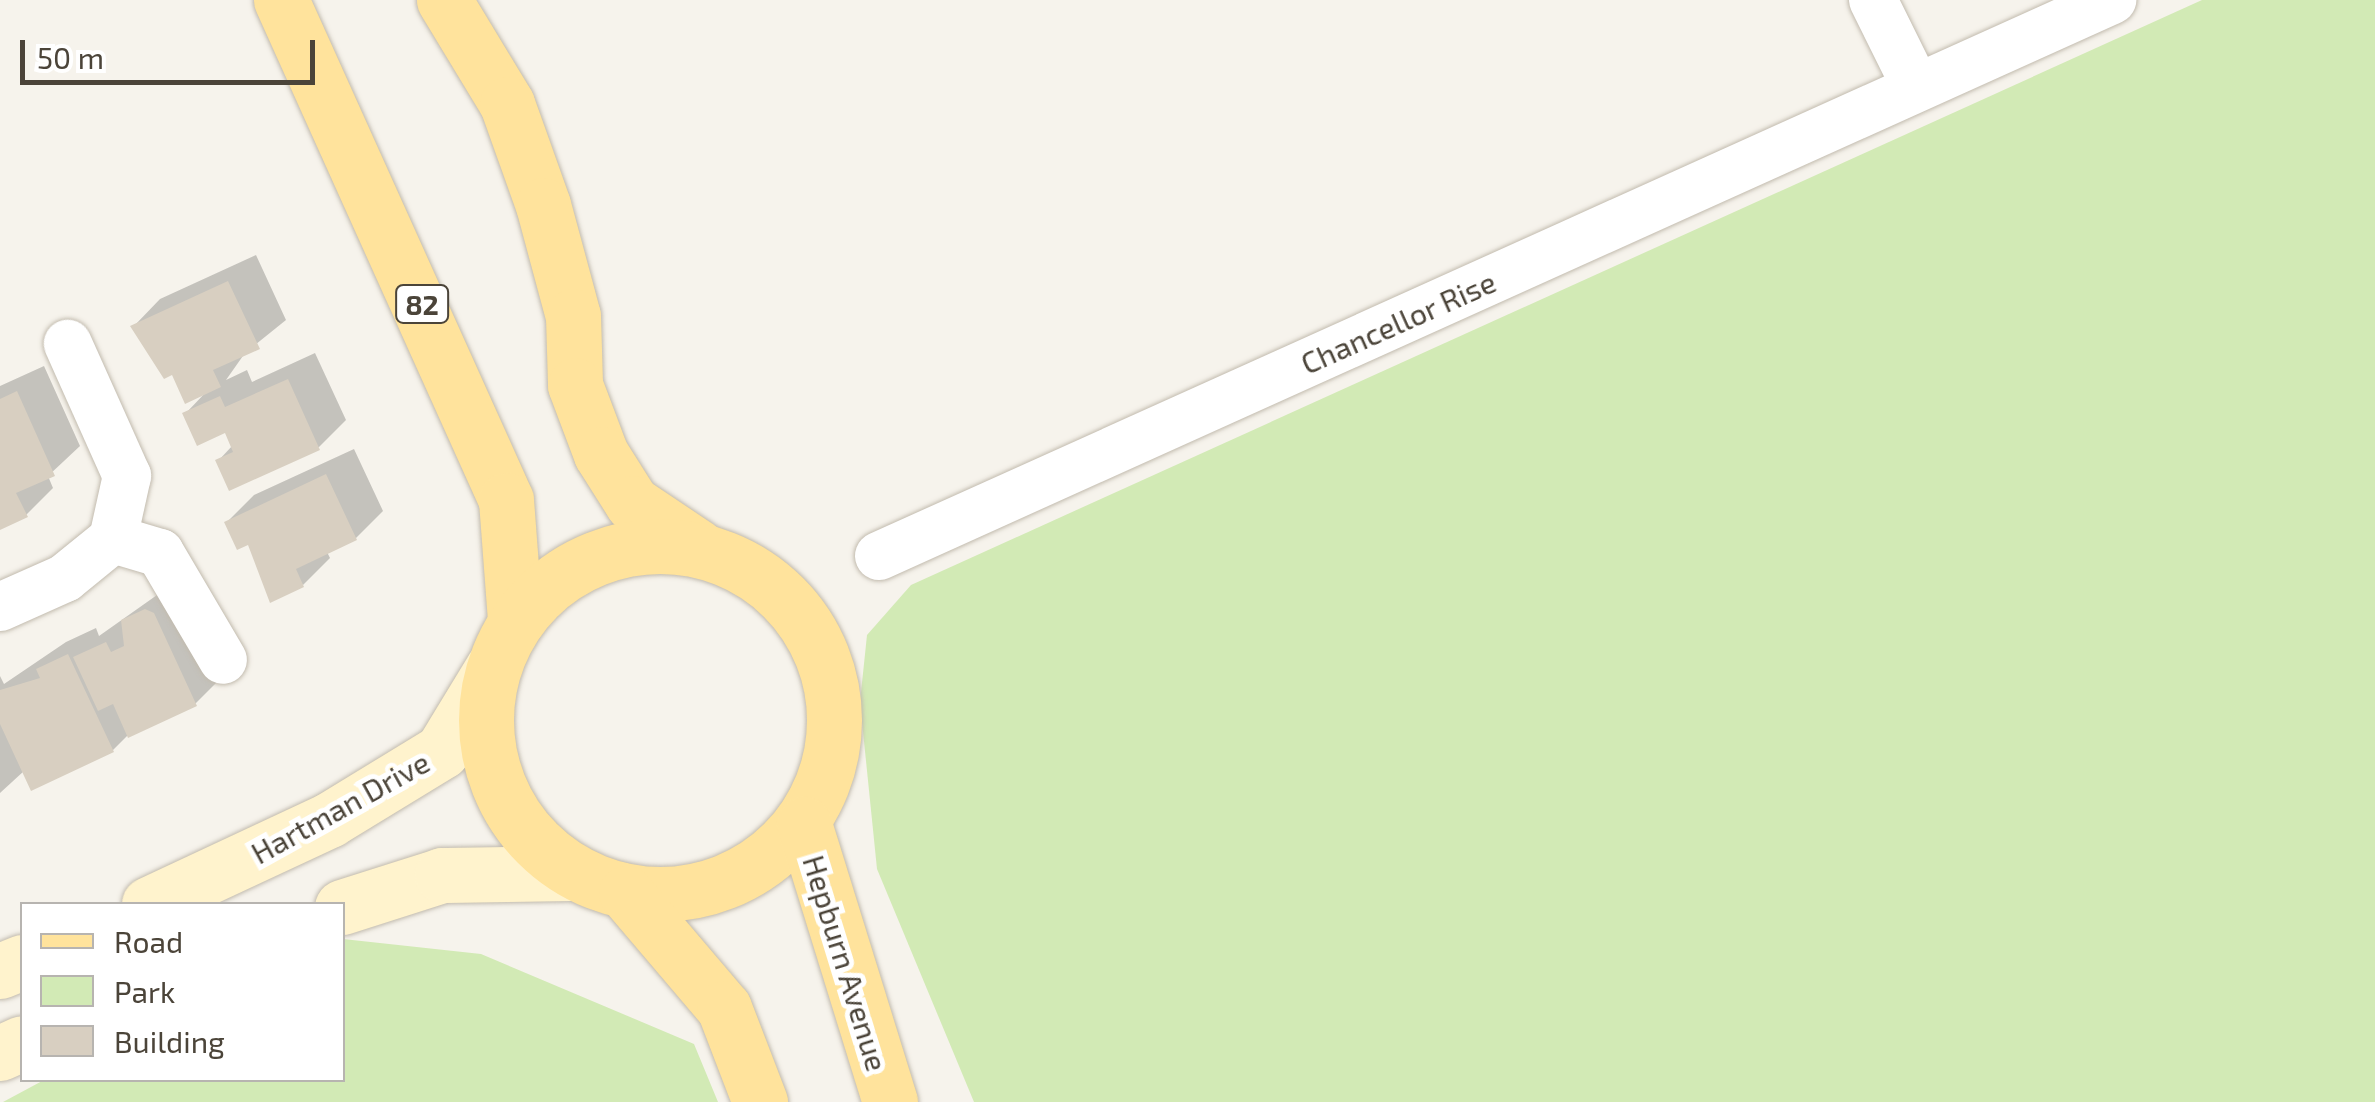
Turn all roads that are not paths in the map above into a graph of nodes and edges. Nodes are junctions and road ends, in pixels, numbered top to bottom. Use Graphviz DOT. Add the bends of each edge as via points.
graph roads {
  1 [pos="281,0"];
  2 [pos="444,0"];
  3 [pos="1874,0"];
  4 [pos="2112,0"];
  5 [pos="1916,87"];
  6 [pos="68,344"];
  7 [pos="113,539"];
  8 [pos="700,548"];
  9 [pos="880,556"];
  10 [pos="0,607"];
  11 [pos="504,644"];
  12 [pos="223,660"];
  13 [pos="804,824"];
  14 [pos="574,873"];
  15 [pos="626,893"];
  16 [pos="153,902"];
  17 [pos="345,907"];
  18 [pos="760,1102"];
  19 [pos="890,1102"];
  1 -- 11 [label="main road, 82" via="506,500"];
  2 -- 8 [label="main road, 82" via="508,104 573,316 575,385 600,454 632,503"];
  3 -- 5 [label="street"];
  4 -- 5 [label="street, Chancellor Rise"];
  5 -- 9 [label="street, Chancellor Rise"];
  6 -- 7 [label="street" via="127,476"];
  7 -- 10 [label="street" via="65,578"];
  7 -- 12 [label="street" via="160,554"];
  8 -- 11 [label="main road, 82" via="639,545 593,557 545,587"];
  8 -- 13 [label="main road, 82" via="756,572 804,619 834,691 831,764"];
  11 -- 14 [label="main road, 82" via="485,717 491,765 522,828"];
  11 -- 16 [label="main road, Hartman Drive" via="442,750 329,820"];
  13 -- 15 [label="main road, 82" via="770,858 726,884 670,896"];
  13 -- 19 [label="main road, Hepburn Avenue"];
  14 -- 15 [label="main road, 82"];
  14 -- 17 [label="main road" via="442,875"];
  15 -- 18 [label="main road, 82" via="724,1008"];
}
